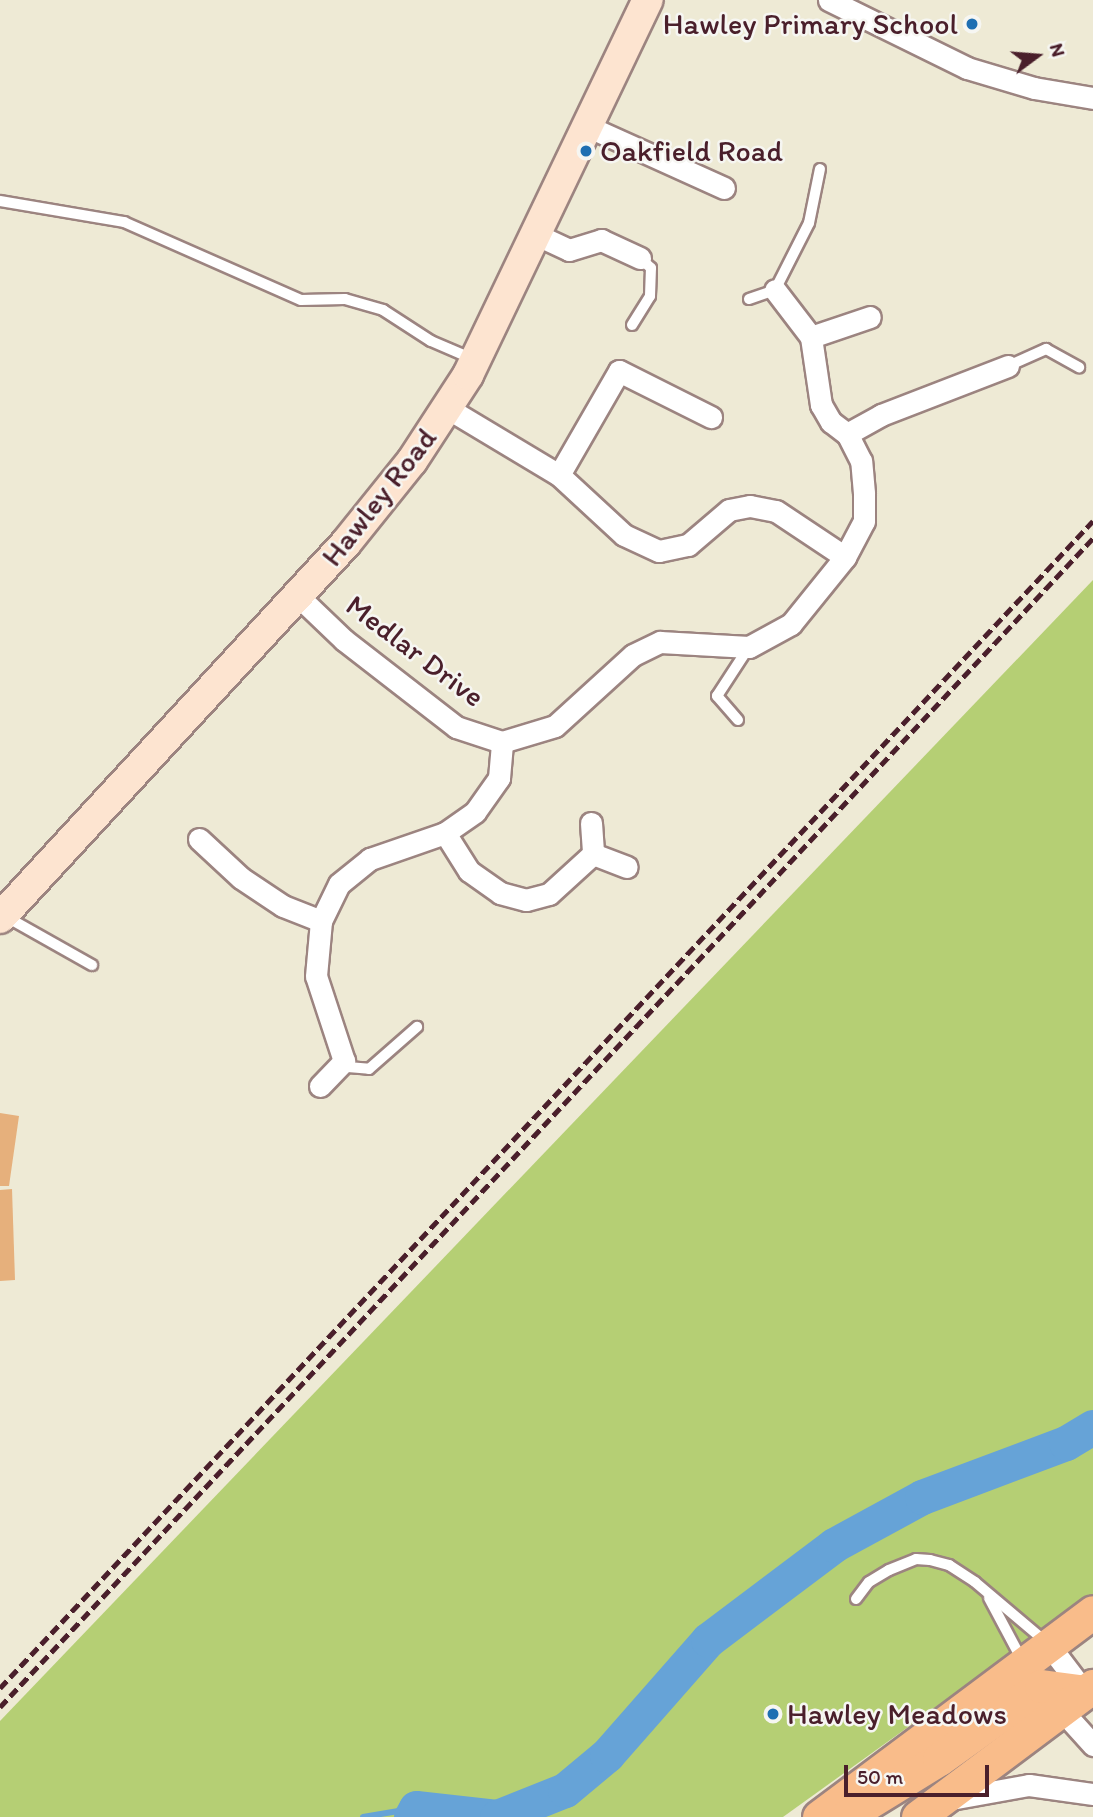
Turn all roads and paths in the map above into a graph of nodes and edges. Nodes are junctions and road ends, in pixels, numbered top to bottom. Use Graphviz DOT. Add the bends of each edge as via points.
graph roads {
  1 [pos="648,0"];
  2 [pos="829,0"];
  3 [pos="1093,98"];
  4 [pos="589,127"];
  5 [pos="820,169"];
  6 [pos="724,188"];
  7 [pos="0,201"];
  8 [pos="537,235"];
  9 [pos="640,258"];
  10 [pos="775,290"];
  11 [pos="749,299"];
  12 [pos="870,317"];
  13 [pos="632,325"];
  14 [pos="811,337"];
  15 [pos="475,360"];
  16 [pos="1008,366"];
  17 [pos="1080,366"];
  18 [pos="447,408"];
  19 [pos="711,417"];
  20 [pos="847,434"];
  21 [pos="559,475"];
  22 [pos="845,556"];
  23 [pos="298,596"];
  24 [pos="748,647"];
  25 [pos="738,720"];
  26 [pos="502,742"];
  27 [pos="591,823"];
  28 [pos="445,833"];
  29 [pos="199,839"];
  30 [pos="593,854"];
  31 [pos="627,867"];
  32 [pos="1,916"];
  33 [pos="321,921"];
  34 [pos="92,965"];
  35 [pos="416,1027"];
  36 [pos="344,1061"];
  37 [pos="320,1086"];
  38 [pos="989,1598"];
  39 [pos="856,1599"];
  40 [pos="1093,1612"];
  41 [pos="1064,1683"];
  42 [pos="1093,1745"];
  43 [pos="1093,1794"];
  44 [pos="929,1810"];
  45 [pos="819,1817"];
  46 [pos="845,1817"];
  1 -- 4 [label="main road, Hawley Road"];
  2 -- 3 [label="street" via="967,68 1034,88"];
  4 -- 6 [label="street"];
  4 -- 8 [label="main road, Hawley Road"];
  5 -- 10 [label="lane" via="809,223"];
  7 -- 15 [label="lane" via="124,222 301,300 345,299 383,310 431,341"];
  8 -- 9 [label="street" via="569,250 601,240"];
  8 -- 15 [label="main road, Hawley Road"];
  9 -- 13 [label="lane" via="651,268 650,296"];
  10 -- 11 [label="lane"];
  10 -- 14 [label="street"];
  12 -- 14 [label="street"];
  14 -- 20 [label="street" via="821,405 831,422"];
  15 -- 18 [label="main road, Hawley Road"];
  16 -- 17 [label="lane" via="1046,349"];
  16 -- 20 [label="street" via="881,415"];
  18 -- 21 [label="street"];
  18 -- 23 [label="main road, Hawley Road" via="375,508"];
  19 -- 21 [label="street" via="619,371"];
  20 -- 22 [label="street" via="860,461 864,521"];
  21 -- 22 [label="street" via="624,535 659,551 688,545 729,510 750,506 776,512"];
  22 -- 24 [label="street" via="791,624"];
  23 -- 26 [label="street, Medlar Drive" via="344,640 456,727"];
  23 -- 32 [label="main road, Hawley Road"];
  24 -- 25 [label="lane" via="717,696"];
  24 -- 26 [label="street, Medlar Drive" via="660,642 633,655 555,726"];
  26 -- 28 [label="street" via="499,778 475,812"];
  27 -- 30 [label="street"];
  28 -- 30 [label="street" via="469,871 500,893 526,900 549,894"];
  28 -- 33 [label="street" via="370,859 339,884"];
  29 -- 33 [label="street" via="241,878 283,906"];
  30 -- 31 [label="street"];
  32 -- 34 [label="lane"];
  33 -- 36 [label="street" via="316,976"];
  35 -- 36 [label="lane" via="369,1069 348,1067"];
  36 -- 37 [label="street"];
  38 -- 39 [label="lane" via="949,1564 916,1559 869,1582"];
  38 -- 41 [label="lane"];
  38 -- 41 [label="lane"];
  40 -- 41 [label="main road"];
  41 -- 42 [label="street"];
  41 -- 44 [label="main road"];
  41 -- 45 [label="main road"];
  41 -- 46 [label="main road"];
  43 -- 44 [label="street" via="1029,1785"];
}
